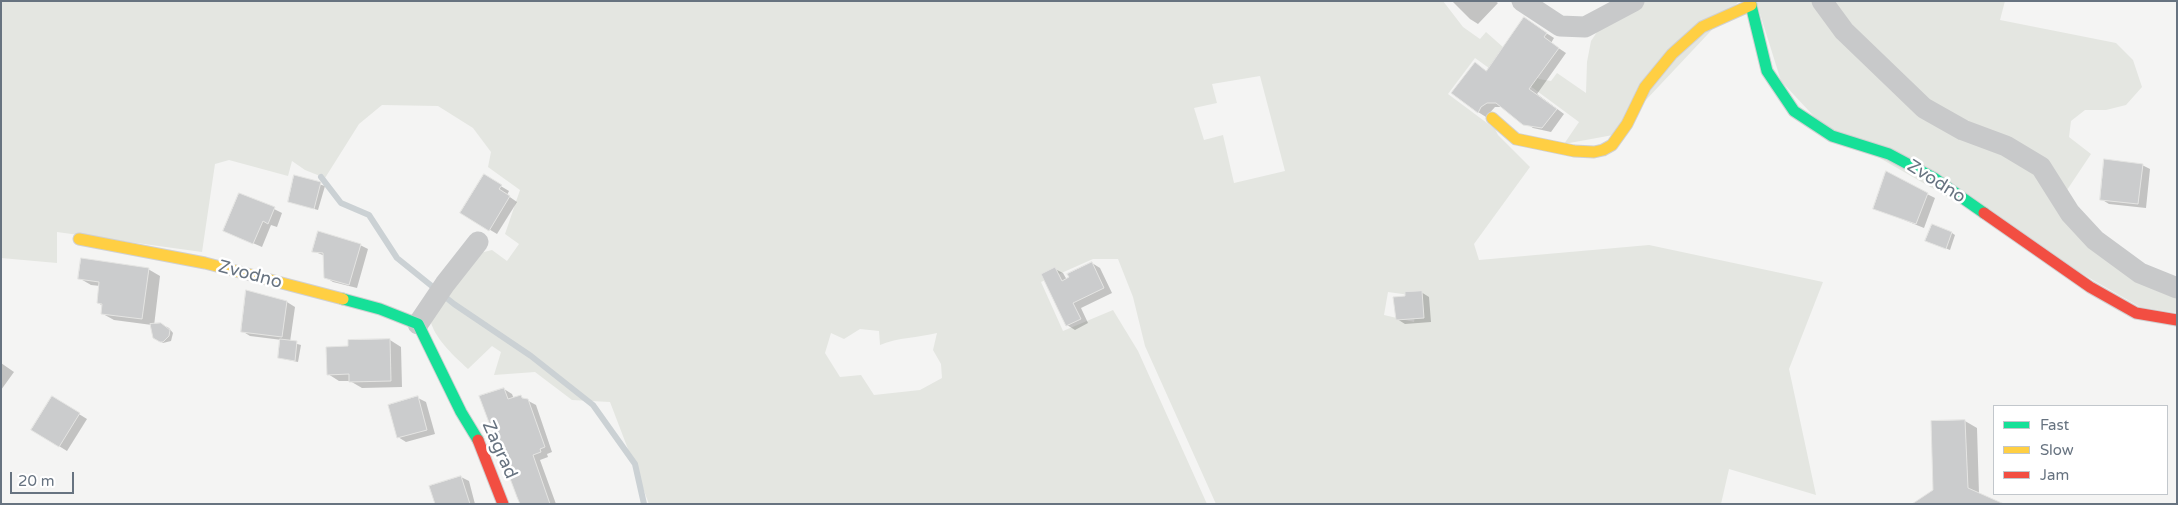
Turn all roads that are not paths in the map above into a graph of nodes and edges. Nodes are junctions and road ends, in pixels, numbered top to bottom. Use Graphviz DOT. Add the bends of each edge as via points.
graph roads {
  1 [pos="1522,1"];
  2 [pos="1634,1"];
  3 [pos="1822,1"];
  4 [pos="1750,3"];
  5 [pos="1492,118"];
  6 [pos="79,239"];
  7 [pos="478,242"];
  8 [pos="2177,288"];
  9 [pos="2177,320"];
  10 [pos="418,324"];
  11 [pos="503,504"];
  1 -- 2 [label="street" via="1560,26 1585,26"];
  3 -- 8 [label="street" via="1844,31 1924,108 1963,130 2006,146 2040,168 2070,213 2094,240 2140,272"];
  4 -- 5 [label="street" via="1702,27 1672,54 1645,87 1627,124 1612,145 1604,150 1574,151 1516,139"];
  4 -- 9 [label="street, Zvodno" via="1767,71 1794,111 1832,136 1889,154 1934,178 2090,287 2136,313"];
  6 -- 10 [label="street, Zvodno" via="205,263 380,309"];
  7 -- 10 [label="street"];
  10 -- 11 [label="street, Zagrad" via="461,412 477,437"];
}
